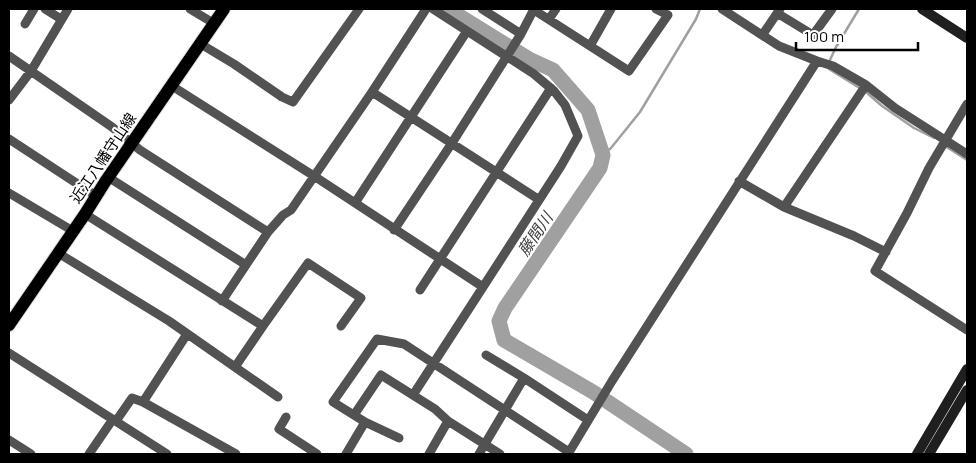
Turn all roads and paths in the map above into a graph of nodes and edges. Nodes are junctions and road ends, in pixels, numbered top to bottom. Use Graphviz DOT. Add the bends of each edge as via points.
graph roads {
  1 [pos="34,9"];
  2 [pos="45,9"];
  3 [pos="68,9"];
  4 [pos="190,9"];
  5 [pos="224,9"];
  6 [pos="359,9"];
  7 [pos="426,9"];
  8 [pos="433,9"];
  9 [pos="482,9"];
  10 [pos="556,9"];
  11 [pos="611,9"];
  12 [pos="656,9"];
  13 [pos="722,9"];
  14 [pos="832,9"];
  15 [pos="922,9"];
  16 [pos="534,10"];
  17 [pos="779,11"];
  18 [pos="549,19"];
  19 [pos="61,20"];
  20 [pos="25,24"];
  21 [pos="215,24"];
  22 [pos="467,31"];
  23 [pos="521,34"];
  24 [pos="763,34"];
  25 [pos="967,38"];
  26 [pos="199,43"];
  27 [pos="590,46"];
  28 [pos="9,56"];
  29 [pos="506,56"];
  30 [pos="817,62"];
  31 [pos="31,71"];
  32 [pos="172,86"];
  33 [pos="550,88"];
  34 [pos="863,88"];
  35 [pos="372,92"];
  36 [pos="9,100"];
  37 [pos="967,104"];
  38 [pos="409,117"];
  39 [pos="9,139"];
  40 [pos="945,140"];
  41 [pos="132,143"];
  42 [pos="452,143"];
  43 [pos="967,154"];
  44 [pos="497,172"];
  45 [pos="314,176"];
  46 [pos="108,177"];
  47 [pos="739,181"];
  48 [pos="9,193"];
  49 [pos="96,196"];
  50 [pos="538,199"];
  51 [pos="354,203"];
  52 [pos="784,207"];
  53 [pos="85,214"];
  54 [pos="394,230"];
  55 [pos="73,232"];
  56 [pos="268,232"];
  57 [pos="886,252"];
  58 [pos="58,253"];
  59 [pos="439,259"];
  60 [pos="246,265"];
  61 [pos="483,287"];
  62 [pos="420,290"];
  63 [pos="222,301"];
  64 [pos="9,325"];
  65 [pos="263,326"];
  66 [pos="341,326"];
  67 [pos="967,330"];
  68 [pos="187,334"];
  69 [pos="9,353"];
  70 [pos="486,355"];
  71 [pos="433,363"];
  72 [pos="235,367"];
  73 [pos="967,369"];
  74 [pos="524,378"];
  75 [pos="967,390"];
  76 [pos="413,395"];
  77 [pos="278,397"];
  78 [pos="143,402"];
  79 [pos="505,411"];
  80 [pos="354,415"];
  81 [pos="286,417"];
  82 [pos="590,417"];
  83 [pos="114,420"];
  84 [pos="365,422"];
  85 [pos="448,422"];
  86 [pos="399,438"];
  87 [pos="9,440"];
  88 [pos="485,445"];
  89 [pos="568,453"];
  90 [pos="31,454"];
  91 [pos="89,454"];
  92 [pos="167,454"];
  93 [pos="236,454"];
  94 [pos="317,454"];
  95 [pos="346,454"];
  96 [pos="429,454"];
  97 [pos="479,454"];
  98 [pos="500,454"];
  99 [pos="917,454"];
  100 [pos="929,454"];
  1 -- 20 [label="street"];
  2 -- 19 [label="street"];
  3 -- 19 [label="street"];
  4 -- 21 [label="street"];
  5 -- 21 [label="main road, 近江八幡守山線"];
  6 -- 26 [label="street" via="293,102"];
  7 -- 35 [label="street"];
  8 -- 22 [label="street"];
  9 -- 23 [label="street"];
  10 -- 18 [label="street"];
  11 -- 27 [label="street"];
  12 -- 27 [label="street" via="668,15 629,71"];
  13 -- 24 [label="street"];
  14 -- 17 [label="street" via="813,35"];
  15 -- 25 [label="street"];
  16 -- 18 [label="street"];
  16 -- 23 [label="street"];
  17 -- 24 [label="street"];
  18 -- 27 [label="street"];
  19 -- 31 [label="street"];
  21 -- 26 [label="main road, 近江八幡守山線"];
  22 -- 29 [label="street"];
  22 -- 38 [label="street"];
  23 -- 29 [label="street"];
  24 -- 30 [label="street" via="779,46"];
  26 -- 32 [label="main road, 近江八幡守山線"];
  28 -- 31 [label="street"];
  29 -- 33 [label="street"];
  29 -- 42 [label="street"];
  30 -- 34 [label="street" via="833,66"];
  30 -- 47 [label="street"];
  31 -- 36 [label="street"];
  31 -- 41 [label="street"];
  32 -- 41 [label="main road, 近江八幡守山線"];
  32 -- 45 [label="street"];
  33 -- 44 [label="street"];
  33 -- 50 [label="street" via="565,105 578,136"];
  34 -- 40 [label="street"];
  34 -- 52 [label="street"];
  35 -- 38 [label="street"];
  35 -- 45 [label="street"];
  37 -- 40 [label="street"];
  38 -- 42 [label="street"];
  38 -- 51 [label="street"];
  39 -- 49 [label="street"];
  40 -- 43 [label="street"];
  40 -- 57 [label="street"];
  41 -- 46 [label="main road, 近江八幡守山線"];
  41 -- 56 [label="street"];
  42 -- 44 [label="street"];
  42 -- 54 [label="street"];
  44 -- 50 [label="street"];
  44 -- 59 [label="street"];
  45 -- 51 [label="street"];
  45 -- 56 [label="street" via="291,210"];
  46 -- 49 [label="main road, 近江八幡守山線"];
  46 -- 60 [label="street"];
  47 -- 52 [label="street"];
  47 -- 82 [label="street"];
  48 -- 55 [label="street"];
  49 -- 53 [label="main road, 近江八幡守山線"];
  50 -- 61 [label="street"];
  51 -- 54 [label="street"];
  52 -- 57 [label="street"];
  53 -- 55 [label="main road, 近江八幡守山線"];
  53 -- 63 [label="street"];
  54 -- 59 [label="street"];
  55 -- 58 [label="main road, 近江八幡守山線"];
  56 -- 60 [label="street"];
  57 -- 67 [label="street" via="874,271"];
  58 -- 64 [label="main road, 近江八幡守山線"];
  58 -- 68 [label="street"];
  59 -- 61 [label="street"];
  59 -- 62 [label="street"];
  60 -- 63 [label="street"];
  61 -- 71 [label="street"];
  63 -- 65 [label="street"];
  65 -- 66 [label="street" via="308,263 361,298"];
  65 -- 72 [label="street"];
  68 -- 72 [label="street"];
  68 -- 78 [label="street"];
  69 -- 83 [label="street"];
  70 -- 74 [label="street"];
  71 -- 76 [label="street"];
  71 -- 79 [label="street"];
  71 -- 80 [label="street" via="404,344 377,339 333,402"];
  72 -- 77 [label="street"];
  73 -- 99 [label="street"];
  74 -- 79 [label="street"];
  74 -- 82 [label="street"];
  75 -- 100 [label="street"];
  76 -- 80 [label="street" via="381,375"];
  76 -- 85 [label="street" via="436,409"];
  78 -- 83 [label="street" via="132,398"];
  78 -- 93 [label="street"];
  79 -- 88 [label="street"];
  79 -- 89 [label="street"];
  80 -- 84 [label="street"];
  81 -- 94 [label="street" via="279,429"];
  82 -- 89 [label="street"];
  83 -- 91 [label="street"];
  83 -- 92 [label="street"];
  84 -- 86 [label="street"];
  84 -- 95 [label="street"];
  85 -- 88 [label="street"];
  85 -- 96 [label="street"];
  87 -- 90 [label="street"];
  88 -- 97 [label="street"];
  88 -- 98 [label="street"];
}
